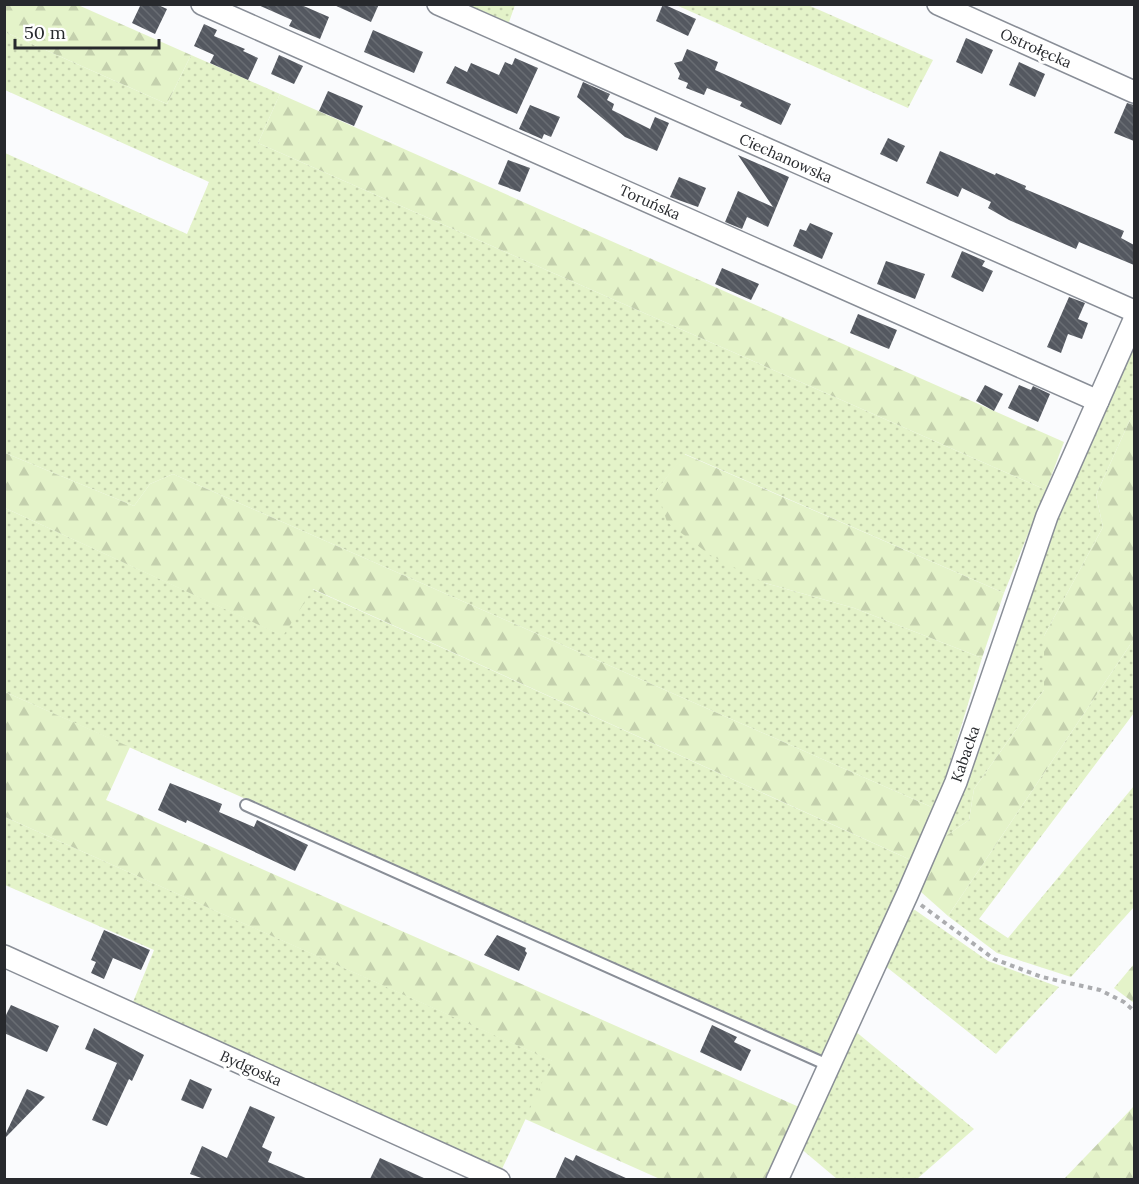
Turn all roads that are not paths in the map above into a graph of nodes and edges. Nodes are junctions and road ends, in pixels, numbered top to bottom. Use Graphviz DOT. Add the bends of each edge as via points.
graph roads {
  1 [pos="202,4"];
  2 [pos="438,4"];
  3 [pos="938,4"];
  4 [pos="1134,92"];
  5 [pos="1134,311"];
  6 [pos="1134,321"];
  7 [pos="1098,401"];
  8 [pos="246,805"];
  9 [pos="4,956"];
  10 [pos="830,1066"];
  11 [pos="499,1179"];
  12 [pos="777,1179"];
  1 -- 7 [label="street, Toruńska"];
  2 -- 5 [label="street, Ciechanowska"];
  3 -- 4 [label="street, Ostrołęcka"];
  6 -- 7 [label="street, Kabacka"];
  7 -- 10 [label="street, Kabacka" via="1047,516 956,782"];
  8 -- 10 [label="lane"];
  9 -- 11 [label="street, Bydgoska"];
  10 -- 12 [label="street, Kabacka"];
}
